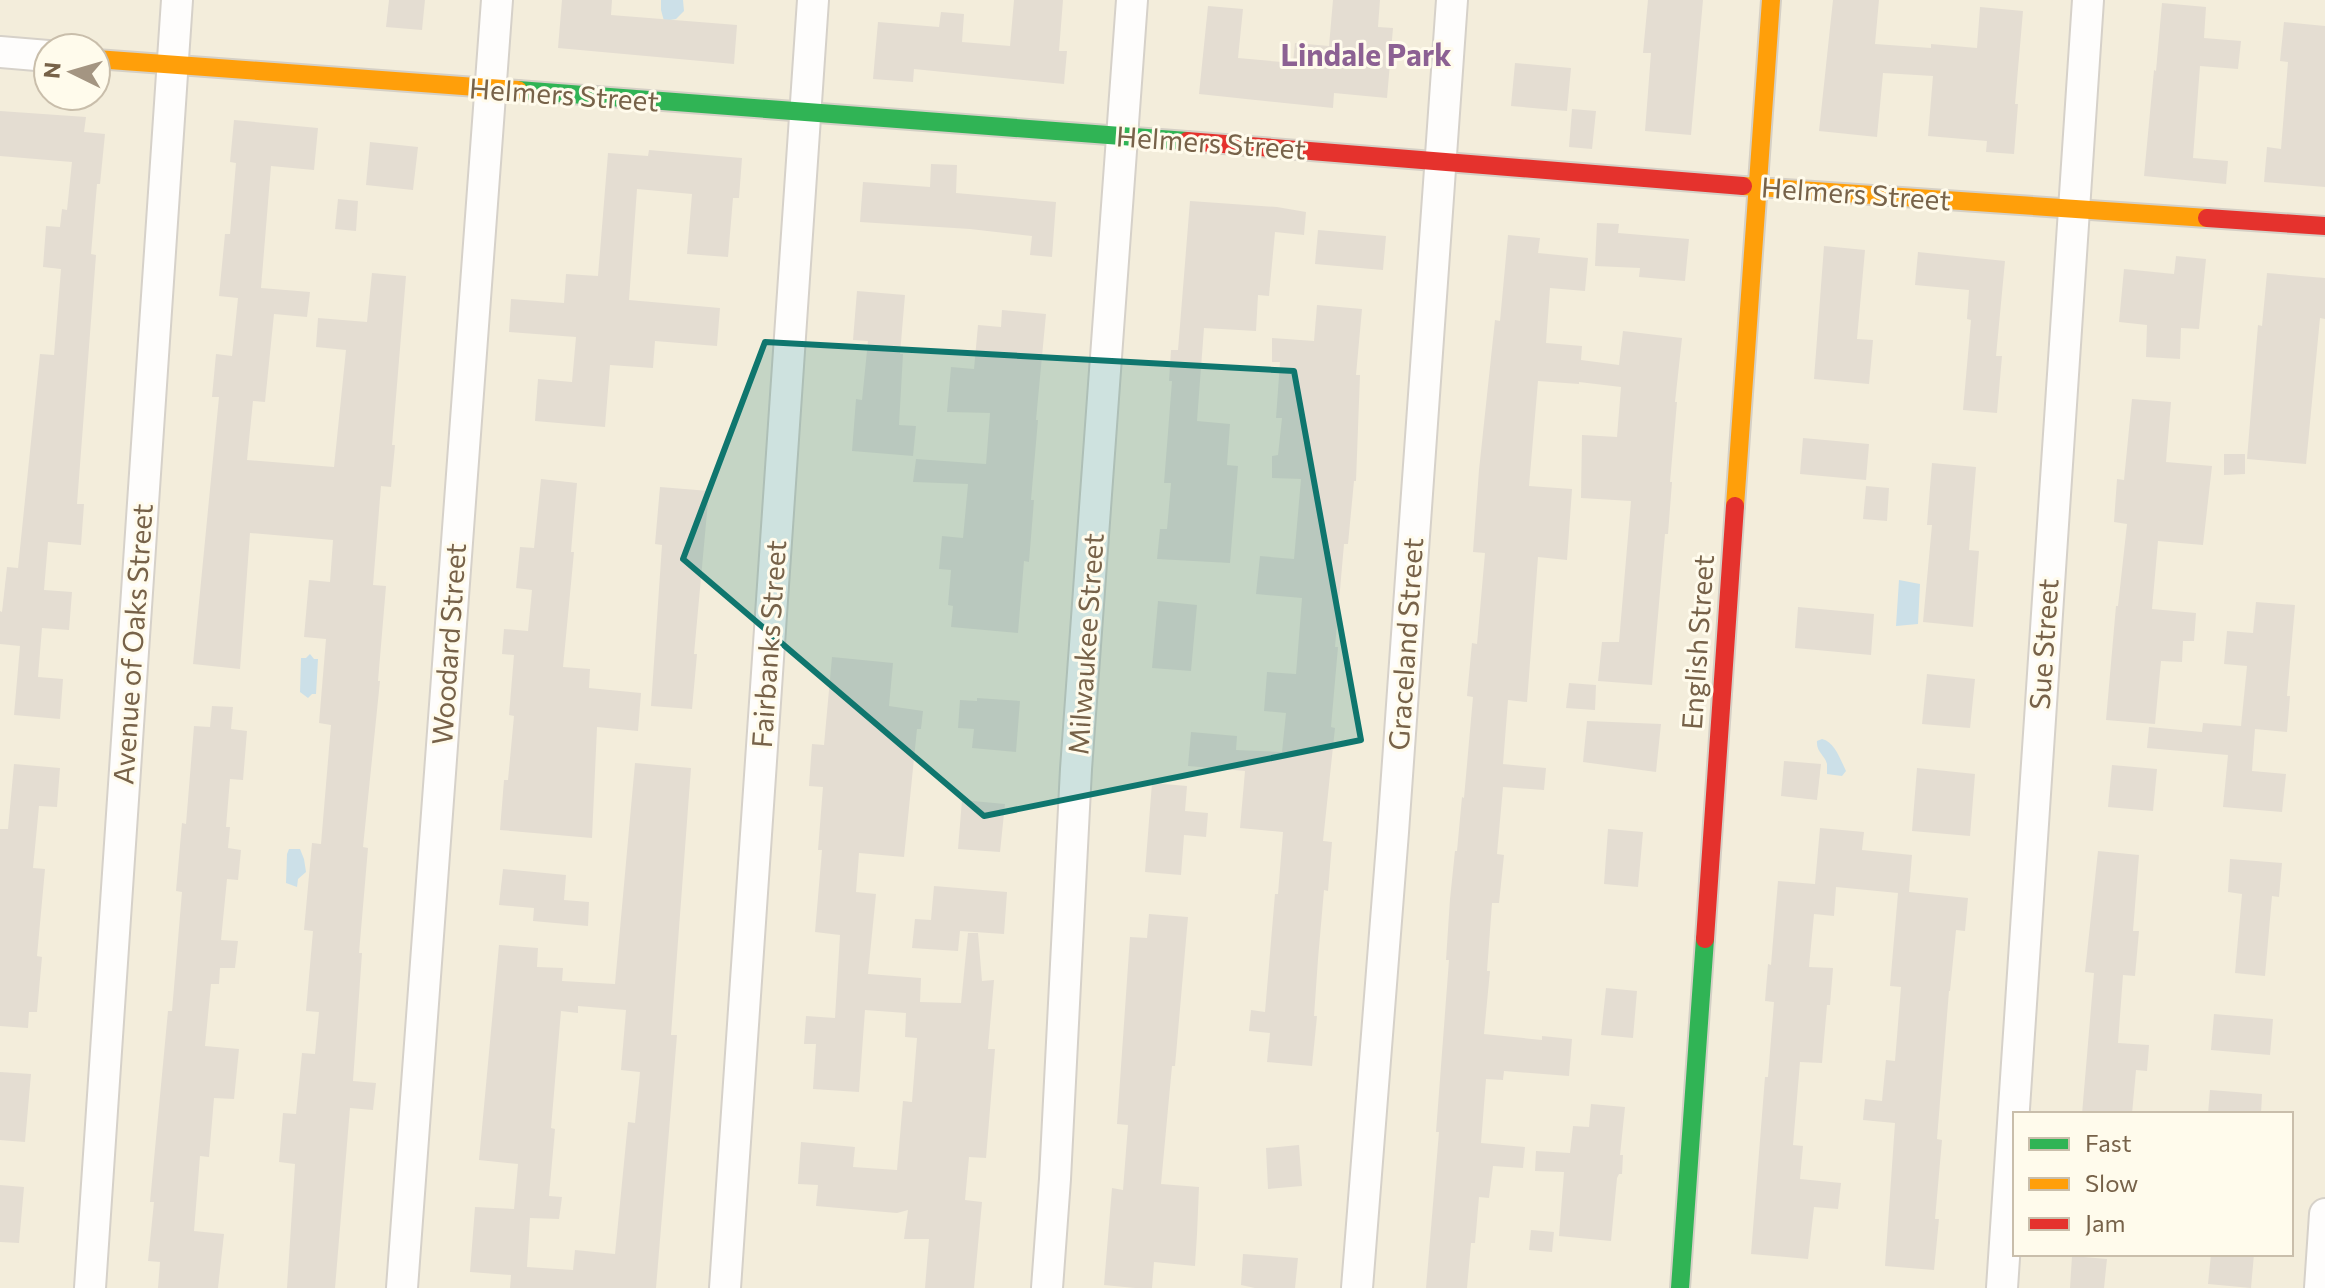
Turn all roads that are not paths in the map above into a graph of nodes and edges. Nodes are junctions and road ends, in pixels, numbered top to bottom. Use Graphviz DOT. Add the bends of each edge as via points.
graph roads {
  1 [pos="177,0"];
  2 [pos="497,0"];
  3 [pos="813,0"];
  4 [pos="1132,0"];
  5 [pos="1452,0"];
  6 [pos="1771,0"];
  7 [pos="2088,0"];
  8 [pos="0,52"];
  9 [pos="32,55"];
  10 [pos="112,60"];
  11 [pos="172,65"];
  12 [pos="491,90"];
  13 [pos="805,111"];
  14 [pos="1123,136"];
  15 [pos="1441,160"];
  16 [pos="1758,187"];
  17 [pos="2073,210"];
  18 [pos="2325,226"];
  19 [pos="2014,1112"];
  20 [pos="2013,1121"];
  21 [pos="2325,1214"];
  22 [pos="90,1288"];
  23 [pos="402,1288"];
  24 [pos="725,1288"];
  25 [pos="1047,1288"];
  26 [pos="1357,1288"];
  27 [pos="1680,1288"];
  28 [pos="2002,1288"];
  29 [pos="2320,1288"];
  1 -- 11 [label="street, Avenue of Oaks Street"];
  2 -- 12 [label="street, Woodard Street"];
  3 -- 13 [label="street, Fairbanks Street"];
  4 -- 14 [label="street, Milwaukee Street"];
  5 -- 15 [label="street, Graceland Street"];
  6 -- 16 [label="street, English Street"];
  7 -- 17 [label="street, Sue Street"];
  8 -- 9 [label="street"];
  10 -- 11 [label="street, Helmers Street"];
  11 -- 12 [label="street, Helmers Street"];
  11 -- 22 [label="street, Avenue of Oaks Street"];
  12 -- 13 [label="street, Helmers Street"];
  12 -- 23 [label="street, Woodard Street"];
  13 -- 14 [label="street, Helmers Street"];
  13 -- 24 [label="street, Fairbanks Street"];
  14 -- 15 [label="street, Helmers Street"];
  14 -- 25 [label="street, Milwaukee Street" via="1077,758"];
  15 -- 16 [label="street, Helmers Street"];
  15 -- 26 [label="street, Graceland Street"];
  16 -- 17 [label="street, Helmers Street"];
  16 -- 27 [label="street, English Street"];
  17 -- 18 [label="street, Helmers Street"];
  17 -- 19 [label="street, Sue Street"];
  20 -- 28 [label="street, Sue Street"];
  21 -- 29 [label="street"];
}
